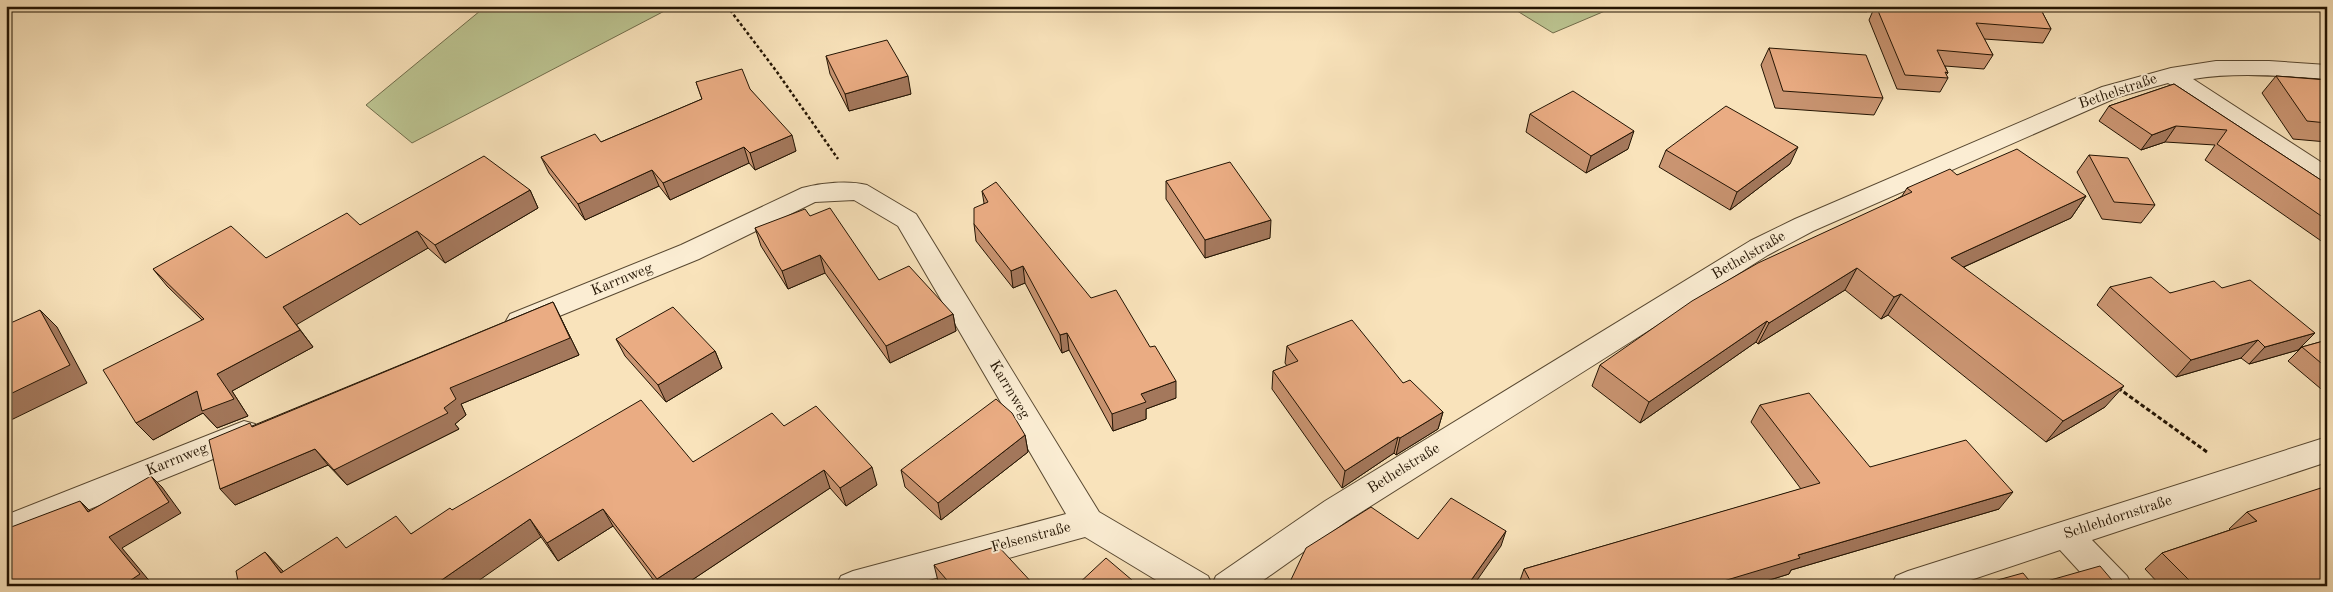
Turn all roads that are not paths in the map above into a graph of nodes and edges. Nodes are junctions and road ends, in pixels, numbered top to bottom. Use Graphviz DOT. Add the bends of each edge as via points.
graph roads {
  1 [pos="2327,72"];
  2 [pos="2171,75"];
  3 [pos="2327,178"];
  4 [pos="496,331"];
  5 [pos="265,424"];
  6 [pos="2327,449"];
  7 [pos="1088,522"];
  8 [pos="6,529"];
  9 [pos="2067,535"];
  10 [pos="852,586"];
  11 [pos="1196,586"];
  12 [pos="1228,586"];
  13 [pos="1908,586"];
  14 [pos="2115,586"];
  1 -- 2 [label="street, Bethelstraße" via="2216,68"];
  2 -- 3 [label="street"];
  2 -- 12 [label="street, Bethelstraße" via="2110,92 1812,221 1760,248 1336,512"];
  4 -- 7 [label="street, Karrnweg" via="690,252 811,194 858,192 907,220"];
  5 -- 8 [label="street, Karrnweg"];
  6 -- 9 [label="street, Schlehdornstraße"];
  7 -- 10 [label="street, Felsenstraße"];
  7 -- 11 [label="street, Felsenstraße"];
  9 -- 13 [label="street, Schlehdornstraße"];
  9 -- 14 [label="street"];
}
